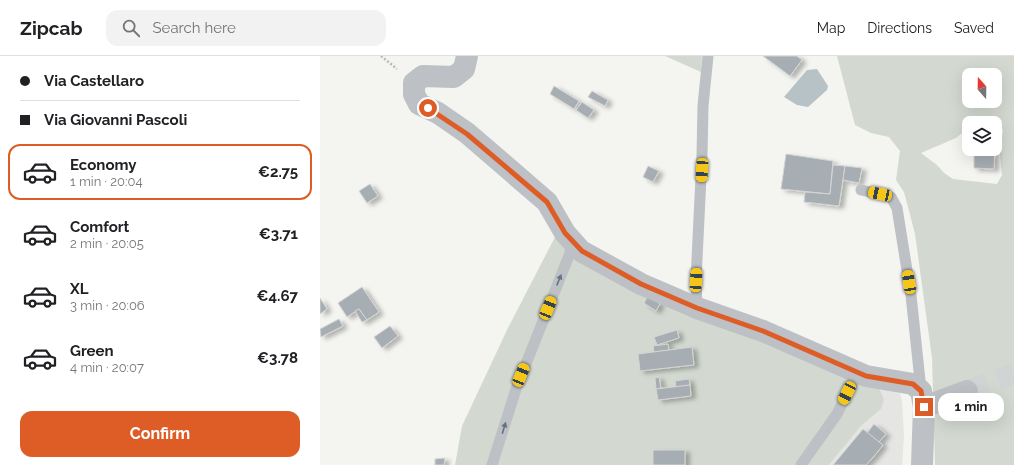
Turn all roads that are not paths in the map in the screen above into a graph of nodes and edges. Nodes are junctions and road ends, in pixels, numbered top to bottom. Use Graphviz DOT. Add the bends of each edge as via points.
graph roads {
  1 [pos="467,56"];
  2 [pos="708,56"];
  3 [pos="861,190"];
  4 [pos="574,243"];
  5 [pos="697,308"];
  6 [pos="858,372"];
  7 [pos="967,391"];
  8 [pos="922,399"];
  9 [pos="492,465"];
  10 [pos="801,465"];
  11 [pos="922,465"];
  1 -- 4 [label="street" via="464,69 454,77 424,76 414,84 414,94 419,104 438,113 467,134 547,202 565,233"];
  2 -- 5 [label="lane" via="703,106"];
  3 -- 8 [label="lane" via="891,197 897,208 911,295"];
  4 -- 5 [label="street" via="582,251 641,284"];
  9 -- 4 [label="lane, one-way" via="516,389"];
  5 -- 6 [label="street" via="763,331"];
  6 -- 8 [label="street" via="866,376 913,384"];
  6 -- 10 [label="lane" via="837,414"];
  7 -- 8 [label="street"];
  8 -- 11 [label="street"];
}
